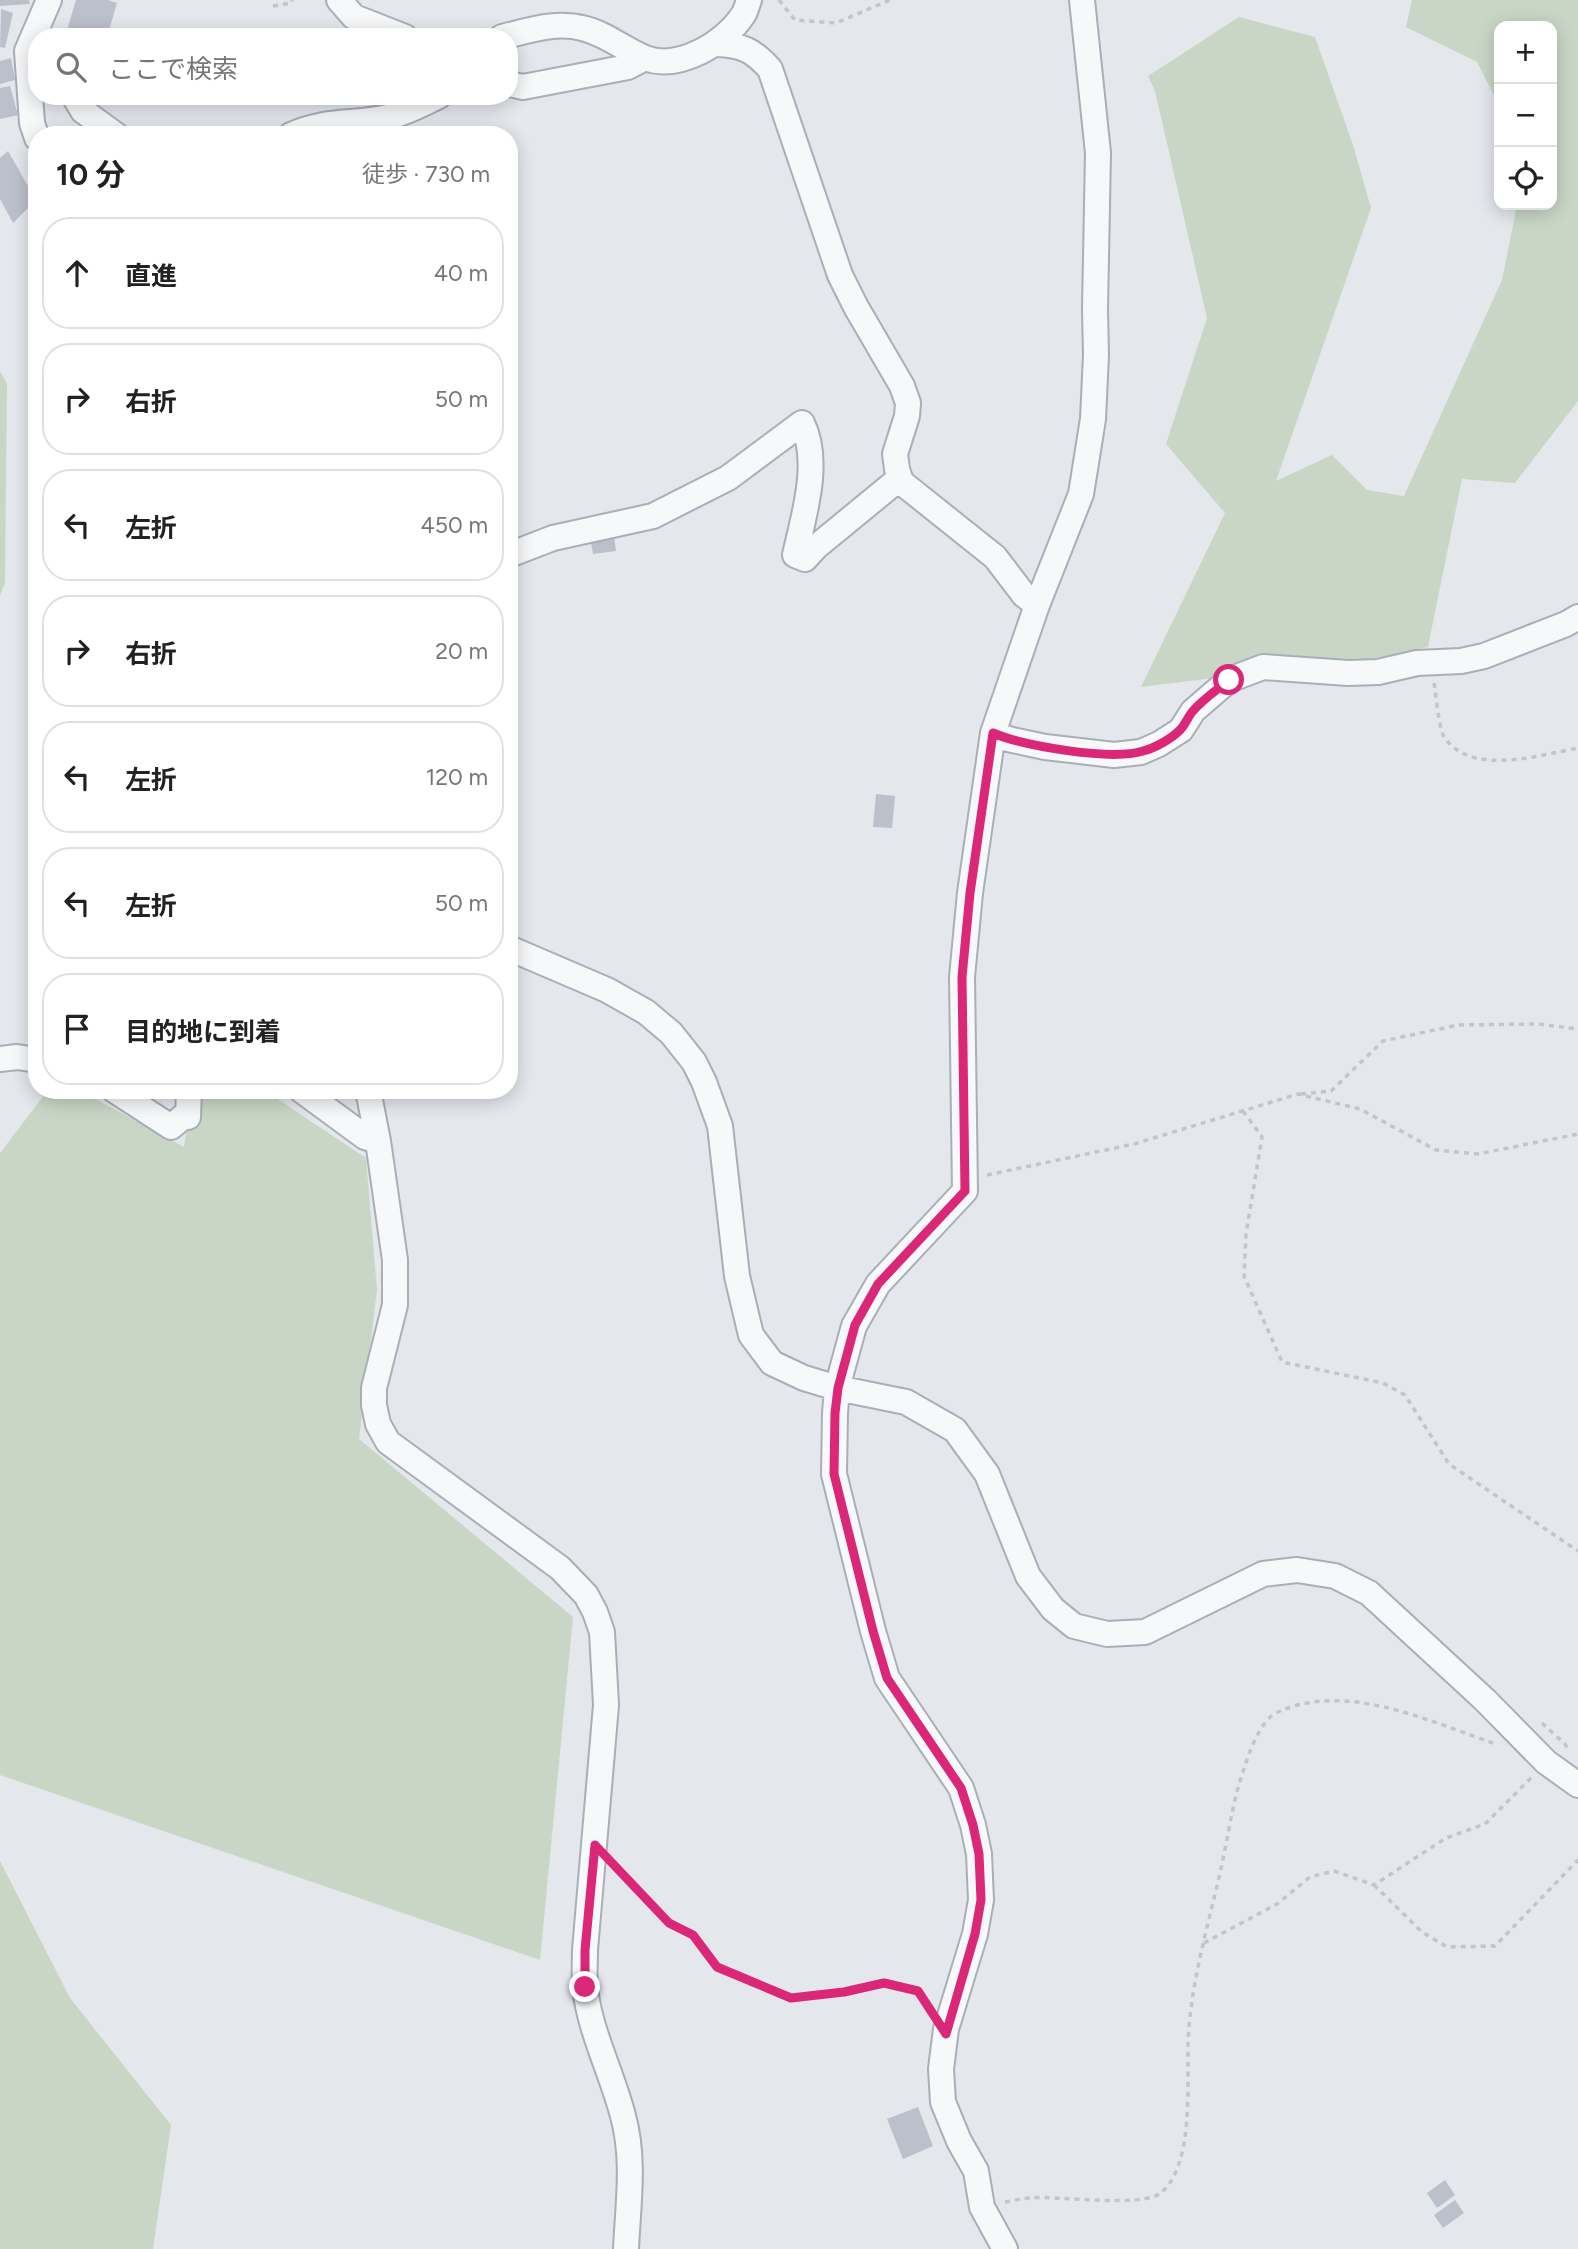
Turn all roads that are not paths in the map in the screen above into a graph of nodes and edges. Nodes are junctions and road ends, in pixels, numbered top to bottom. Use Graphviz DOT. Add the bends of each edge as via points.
graph roads {
  1 [pos="49,0"];
  2 [pos="62,0"];
  3 [pos="339,0"];
  4 [pos="749,0"];
  5 [pos="1083,0"];
  6 [pos="37,28"];
  7 [pos="55,28"];
  8 [pos="382,28"];
  9 [pos="518,34"];
  10 [pos="717,44"];
  11 [pos="645,58"];
  12 [pos="518,86"];
  13 [pos="31,105"];
  14 [pos="79,105"];
  15 [pos="421,105"];
  16 [pos="33,126"];
  17 [pos="104,126"];
  18 [pos="315,126"];
  19 [pos="900,478"];
  20 [pos="518,551"];
  21 [pos="1037,605"];
  22 [pos="1578,617"];
  23 [pos="993,733"];
  24 [pos="518,951"];
  25 [pos="0,1059"];
  26 [pos="28,1059"];
  27 [pos="128,1099"];
  28 [pos="189,1099"];
  29 [pos="312,1099"];
  30 [pos="370,1099"];
  31 [pos="378,1141"];
  32 [pos="838,1388"];
  33 [pos="1578,1785"];
  34 [pos="626,2249"];
  35 [pos="1004,2249"];
  1 -- 6 [label="street"];
  2 -- 7 [label="street"];
  3 -- 8 [label="street" via="354,17"];
  4 -- 10 [label="street" via="744,15"];
  5 -- 21 [label="street" via="1098,153 1093,419 1081,494"];
  9 -- 11 [label="street" via="565,25 583,28"];
  10 -- 11 [label="street" via="678,60"];
  10 -- 19 [label="street" via="747,48 770,69 840,275 908,403 895,454"];
  11 -- 12 [label="street" via="628,68"];
  13 -- 16 [label="street"];
  14 -- 17 [label="street"];
  15 -- 18 [label="street" via="387,117"];
  19 -- 20 [label="street" via="805,559 795,555 809,489 808,437 802,423 728,478 653,516 552,538"];
  19 -- 21 [label="street" via="995,557"];
  21 -- 23 [label="street"];
  22 -- 23 [label="street" via="1483,656 1378,672 1263,667 1229,680 1192,711 1181,730 1141,752 1114,755 1045,747"];
  23 -- 32 [label="street" via="962,977 965,1191 878,1284 855,1325"];
  24 -- 32 [label="street" via="646,1012 694,1062 720,1126 737,1276 751,1335 772,1363"];
  25 -- 26 [label="street"];
  27 -- 28 [label="street" via="171,1127 188,1117"];
  29 -- 31 [label="street" via="365,1137"];
  30 -- 31 [label="street"];
  31 -- 34 [label="street" via="395,1260 395,1305 374,1388 378,1424 387,1442 560,1569 586,1595 602,1632 606,1705 585,1987 628,2141"];
  32 -- 33 [label="street" via="906,1402 955,1430 987,1474 1028,1576 1053,1609 1074,1626 1107,1634 1145,1632 1263,1574 1297,1570 1335,1576 1369,1593 1546,1762"];
  32 -- 35 [label="street" via="834,1474 887,1678 961,1788 979,1854 981,1900 946,2034 943,2102 976,2171 982,2207"];
}
